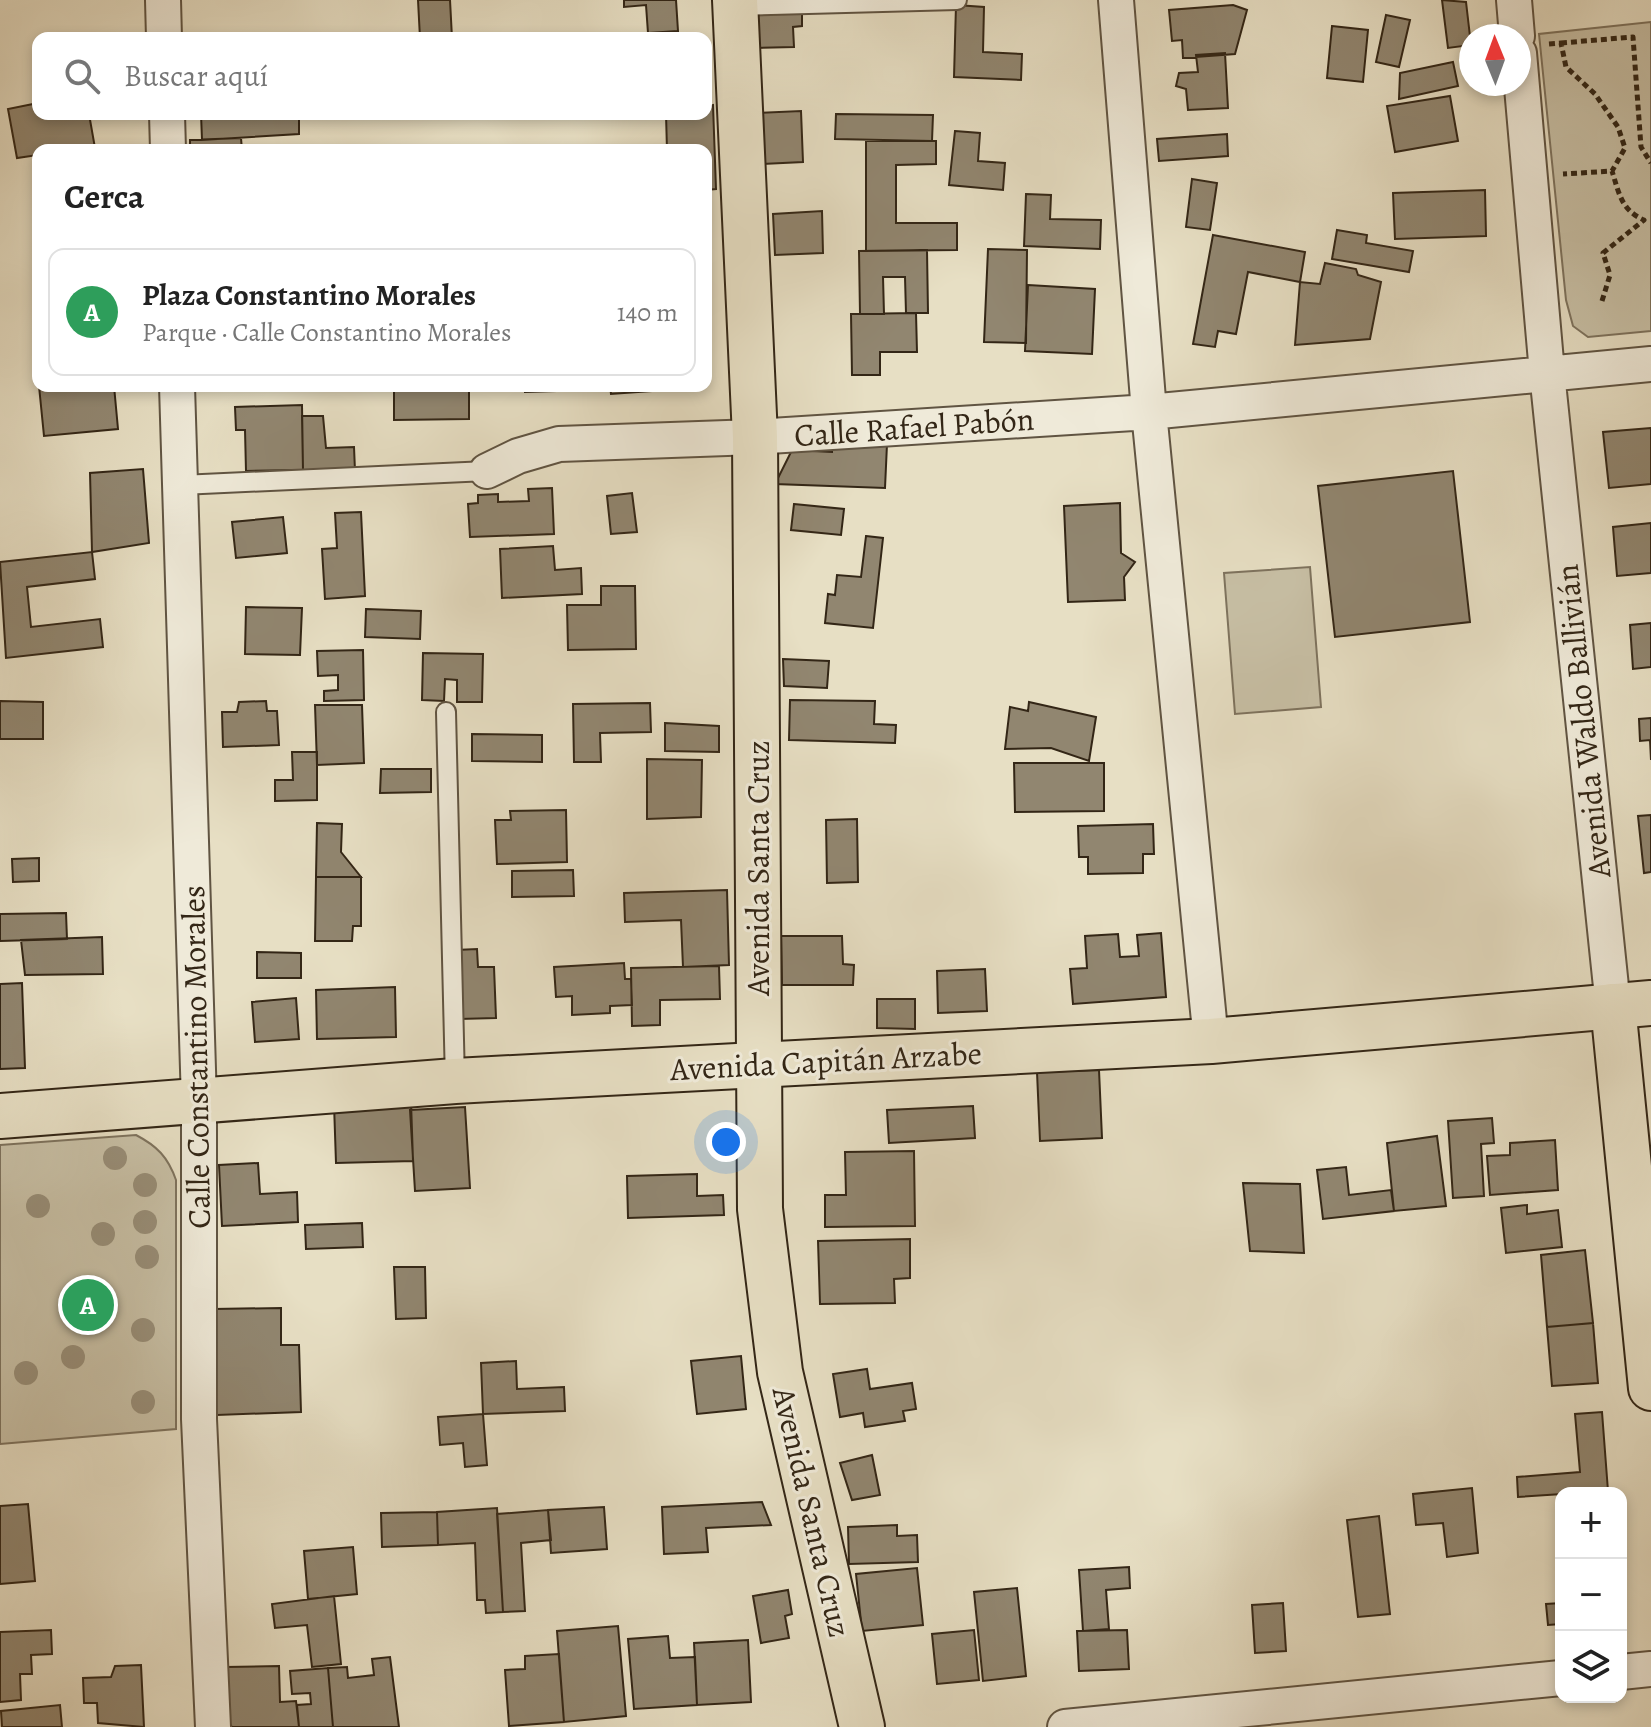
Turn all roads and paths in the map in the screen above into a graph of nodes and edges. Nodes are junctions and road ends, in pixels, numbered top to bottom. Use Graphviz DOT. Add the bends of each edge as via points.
graph roads {
  1 [pos="163,0"];
  2 [pos="957,0"];
  3 [pos="1116,0"];
  4 [pos="1514,0"];
  5 [pos="736,3"];
  6 [pos="1521,24"];
  7 [pos="164,32"];
  8 [pos="1561,43"];
  9 [pos="1531,45"];
  10 [pos="1529,96"];
  11 [pos="167,120"];
  12 [pos="168,144"];
  13 [pos="1651,163"];
  14 [pos="1612,171"];
  15 [pos="1530,177"];
  16 [pos="1602,301"];
  17 [pos="1651,364"];
  18 [pos="1547,373"];
  19 [pos="177,392"];
  20 [pos="1149,412"];
  21 [pos="755,437"];
  22 [pos="487,471"];
  23 [pos="181,485"];
  24 [pos="446,712"];
  25 [pos="1632,1005"];
  26 [pos="1211,1041"];
  27 [pos="759,1065"];
  28 [pos="455,1081"];
  29 [pos="199,1102"];
  30 [pos="0,1116"];
  31 [pos="1651,1388"];
  32 [pos="1651,1669"];
  33 [pos="1627,1671"];
  34 [pos="1555,1679"];
  35 [pos="213,1727"];
  36 [pos="862,1727"];
  37 [pos="1065,1727"];
  1 -- 7 [label="street"];
  2 -- 5 [label="lane"];
  3 -- 20 [label="street"];
  4 -- 6 [label="street, Avenida Waldo Ballivián"];
  5 -- 21 [label="main road, Avenida Santa Cruz"];
  8 -- 9 [label="path"];
  8 -- 13 [label="path" via="1633,37 1641,147"];
  8 -- 14 [label="path" via="1566,67 1595,94 1618,127 1625,148"];
  10 -- 15 [label="street, Avenida Waldo Ballivián"];
  11 -- 12 [label="street"];
  14 -- 15 [label="path"];
  14 -- 16 [label="path" via="1622,203 1644,220 1603,253 1610,275"];
  15 -- 18 [label="street, Avenida Waldo Ballivián"];
  17 -- 18 [label="street, Calle Rafael Pabón"];
  18 -- 20 [label="street, Calle Rafael Pabón"];
  18 -- 25 [label="street, Avenida Waldo Ballivián"];
  19 -- 23 [label="street, Calle Constantino Morales"];
  20 -- 21 [label="street, Calle Rafael Pabón"];
  20 -- 26 [label="street"];
  21 -- 22 [label="street, Calle Rafael Pabón" via="559,444"];
  21 -- 27 [label="main road, Avenida Santa Cruz"];
  22 -- 23 [label="lane, Calle Rafael Pabón"];
  23 -- 29 [label="street, Calle Constantino Morales"];
  24 -- 28 [label="lane"];
  25 -- 26 [label="main road, Avenida Capitán Arzabe"];
  25 -- 31 [label="main road, Avenida Waldo Ballivián"];
  26 -- 27 [label="main road, Avenida Capitán Arzabe"];
  27 -- 28 [label="main road, Avenida Capitán Arzabe"];
  27 -- 36 [label="main road, Avenida Santa Cruz" via="760,1209 780,1372"];
  28 -- 29 [label="main road, Avenida Capitán Arzabe"];
  29 -- 30 [label="main road, Avenida Capitán Arzabe"];
  29 -- 35 [label="street, Calle Constantino Morales" via="199,1419"];
  32 -- 33 [label="street"];
  34 -- 37 [label="street"];
}
